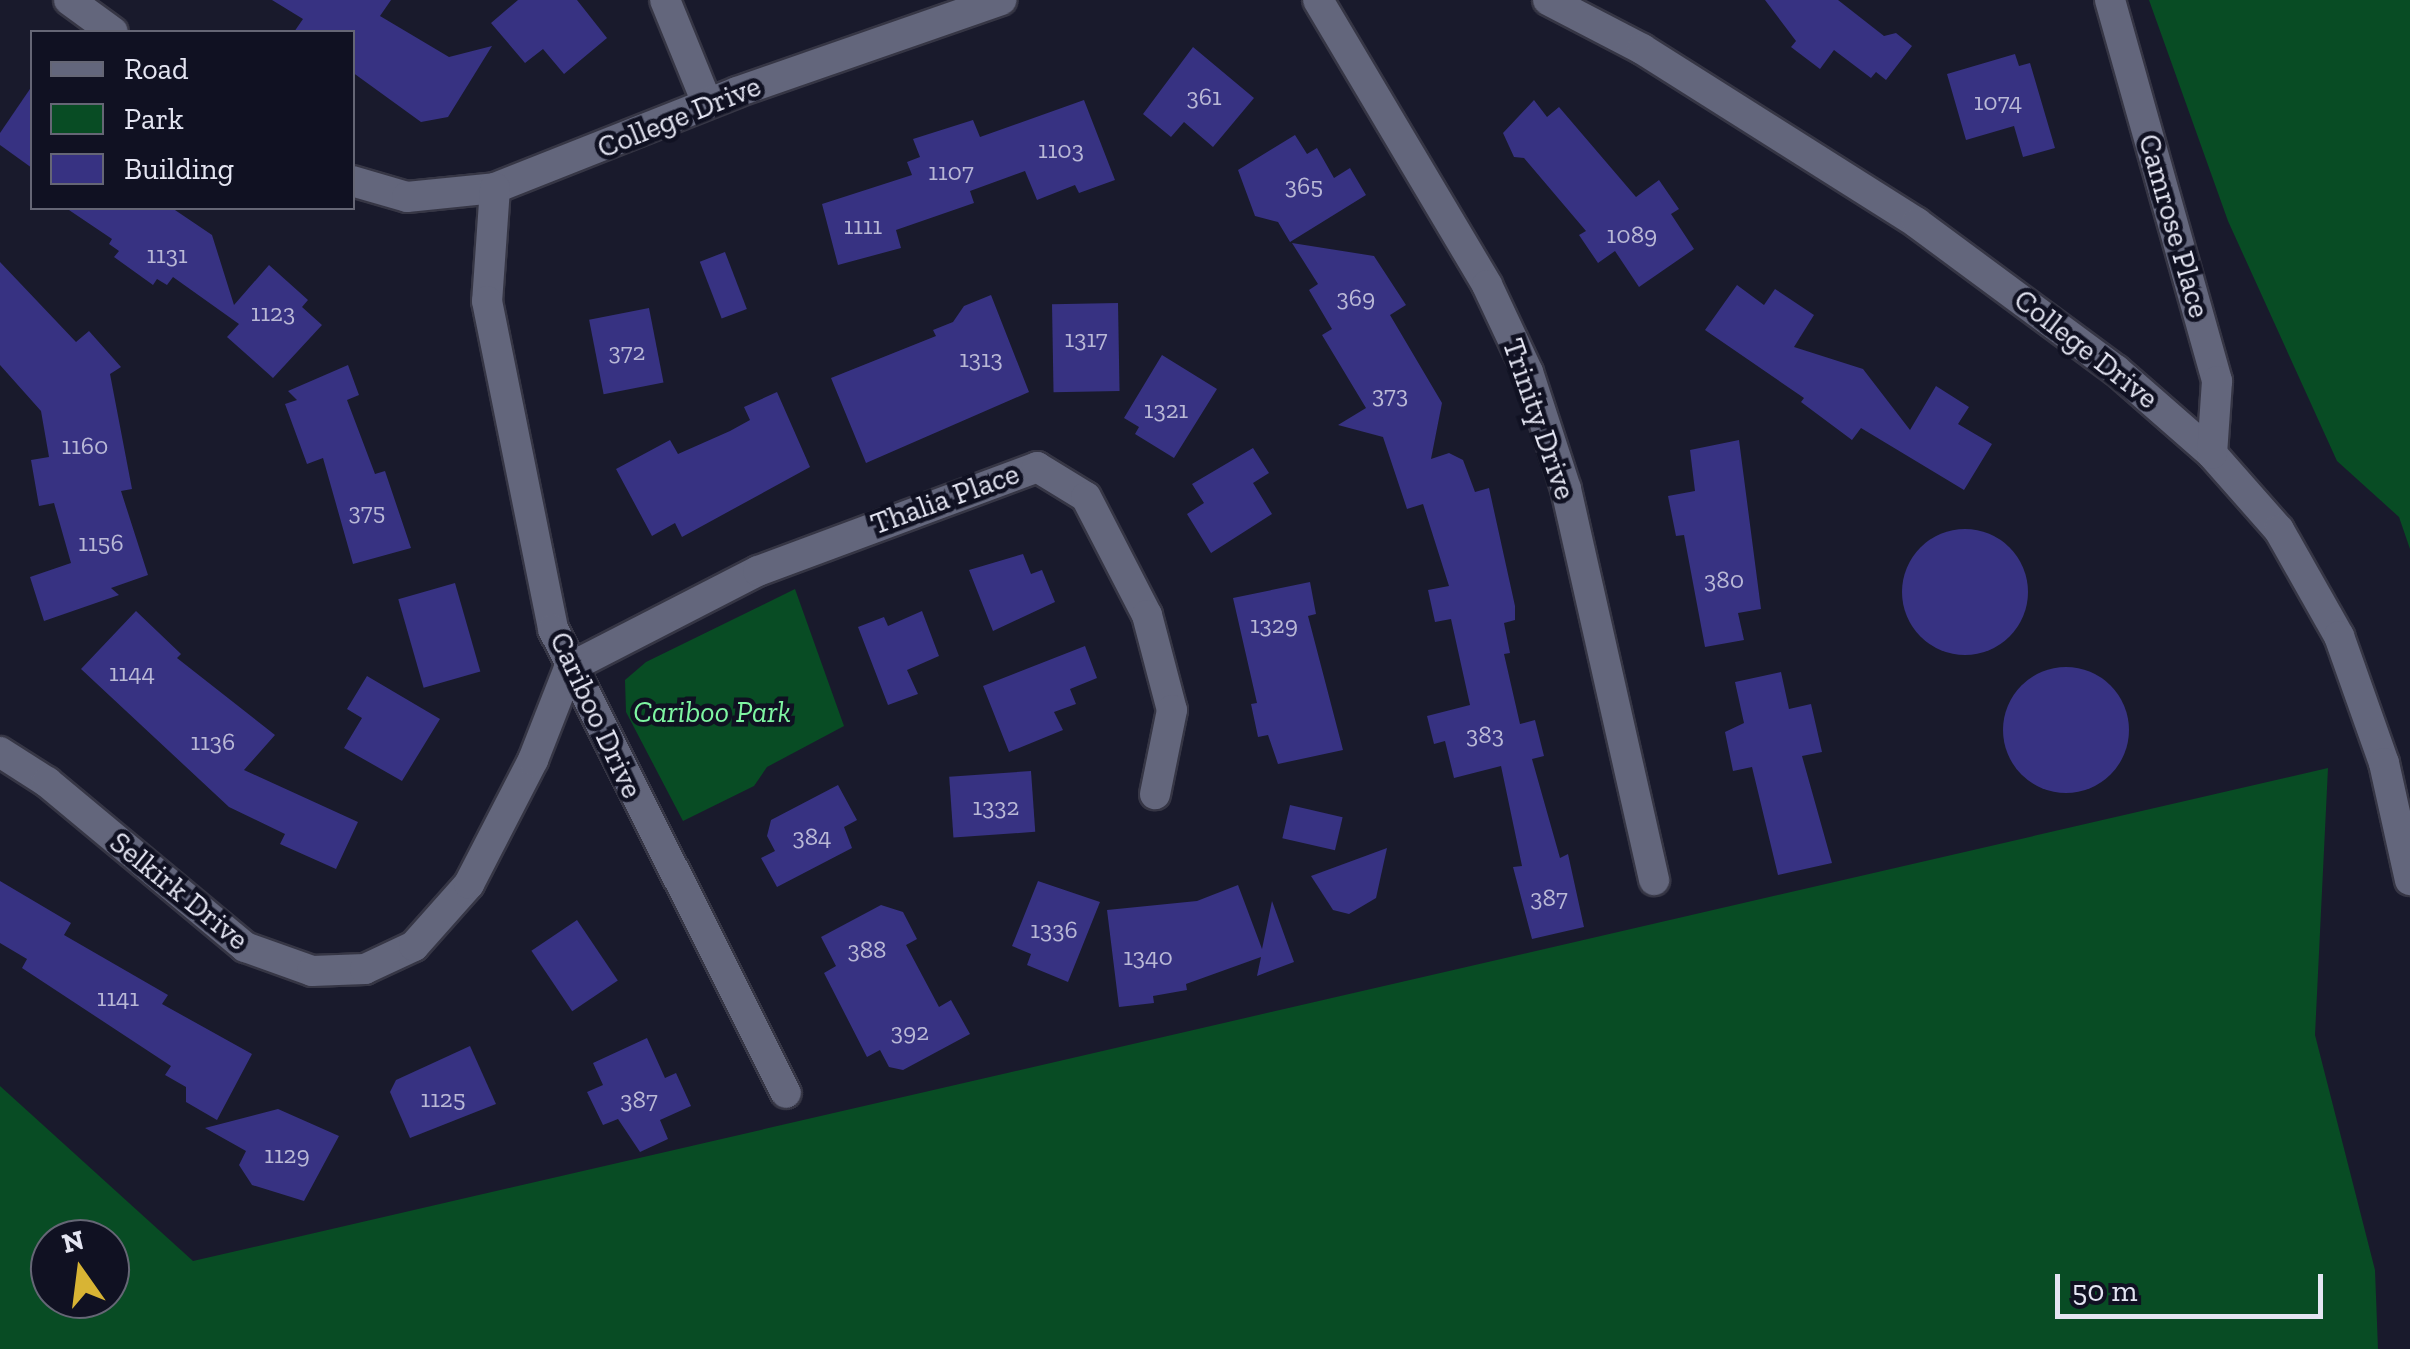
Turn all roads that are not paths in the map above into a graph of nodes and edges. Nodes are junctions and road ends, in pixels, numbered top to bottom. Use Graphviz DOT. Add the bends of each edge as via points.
graph roads {
  1 [pos="69,0"];
  2 [pos="665,0"];
  3 [pos="1001,0"];
  4 [pos="1318,0"];
  5 [pos="1548,0"];
  6 [pos="2110,0"];
  7 [pos="1588,8"];
  8 [pos="110,30"];
  9 [pos="707,104"];
  10 [pos="355,182"];
  11 [pos="494,188"];
  12 [pos="2212,454"];
  13 [pos="569,668"];
  14 [pos="0,752"];
  15 [pos="1155,794"];
  16 [pos="1654,880"];
  17 [pos="2410,880"];
  18 [pos="786,1092"];
  1 -- 8 [label="street"];
  2 -- 9 [label="street"];
  3 -- 9 [label="street, College Drive"];
  4 -- 16 [label="street, Trinity Drive" via="1487,285 1528,372 1566,490"];
  5 -- 7 [label="street, College Drive"];
  6 -- 12 [label="street, Camrose Place" via="2217,381"];
  7 -- 12 [label="street, College Drive" via="1917,223 2102,359"];
  9 -- 11 [label="street, College Drive"];
  10 -- 11 [label="street, College Drive" via="422,197"];
  11 -- 13 [label="street, Cariboo Drive" via="490,327 554,629"];
  12 -- 17 [label="street, College Drive" via="2279,530 2339,636 2384,763"];
  13 -- 14 [label="street, Selkirk Drive" via="510,810 462,895 414,946 348,972 292,967 245,947 47,782"];
  13 -- 15 [label="street, Thalia Place" via="758,571 1037,467 1086,498 1147,615 1172,710"];
  13 -- 18 [label="street, Cariboo Drive"];
}
